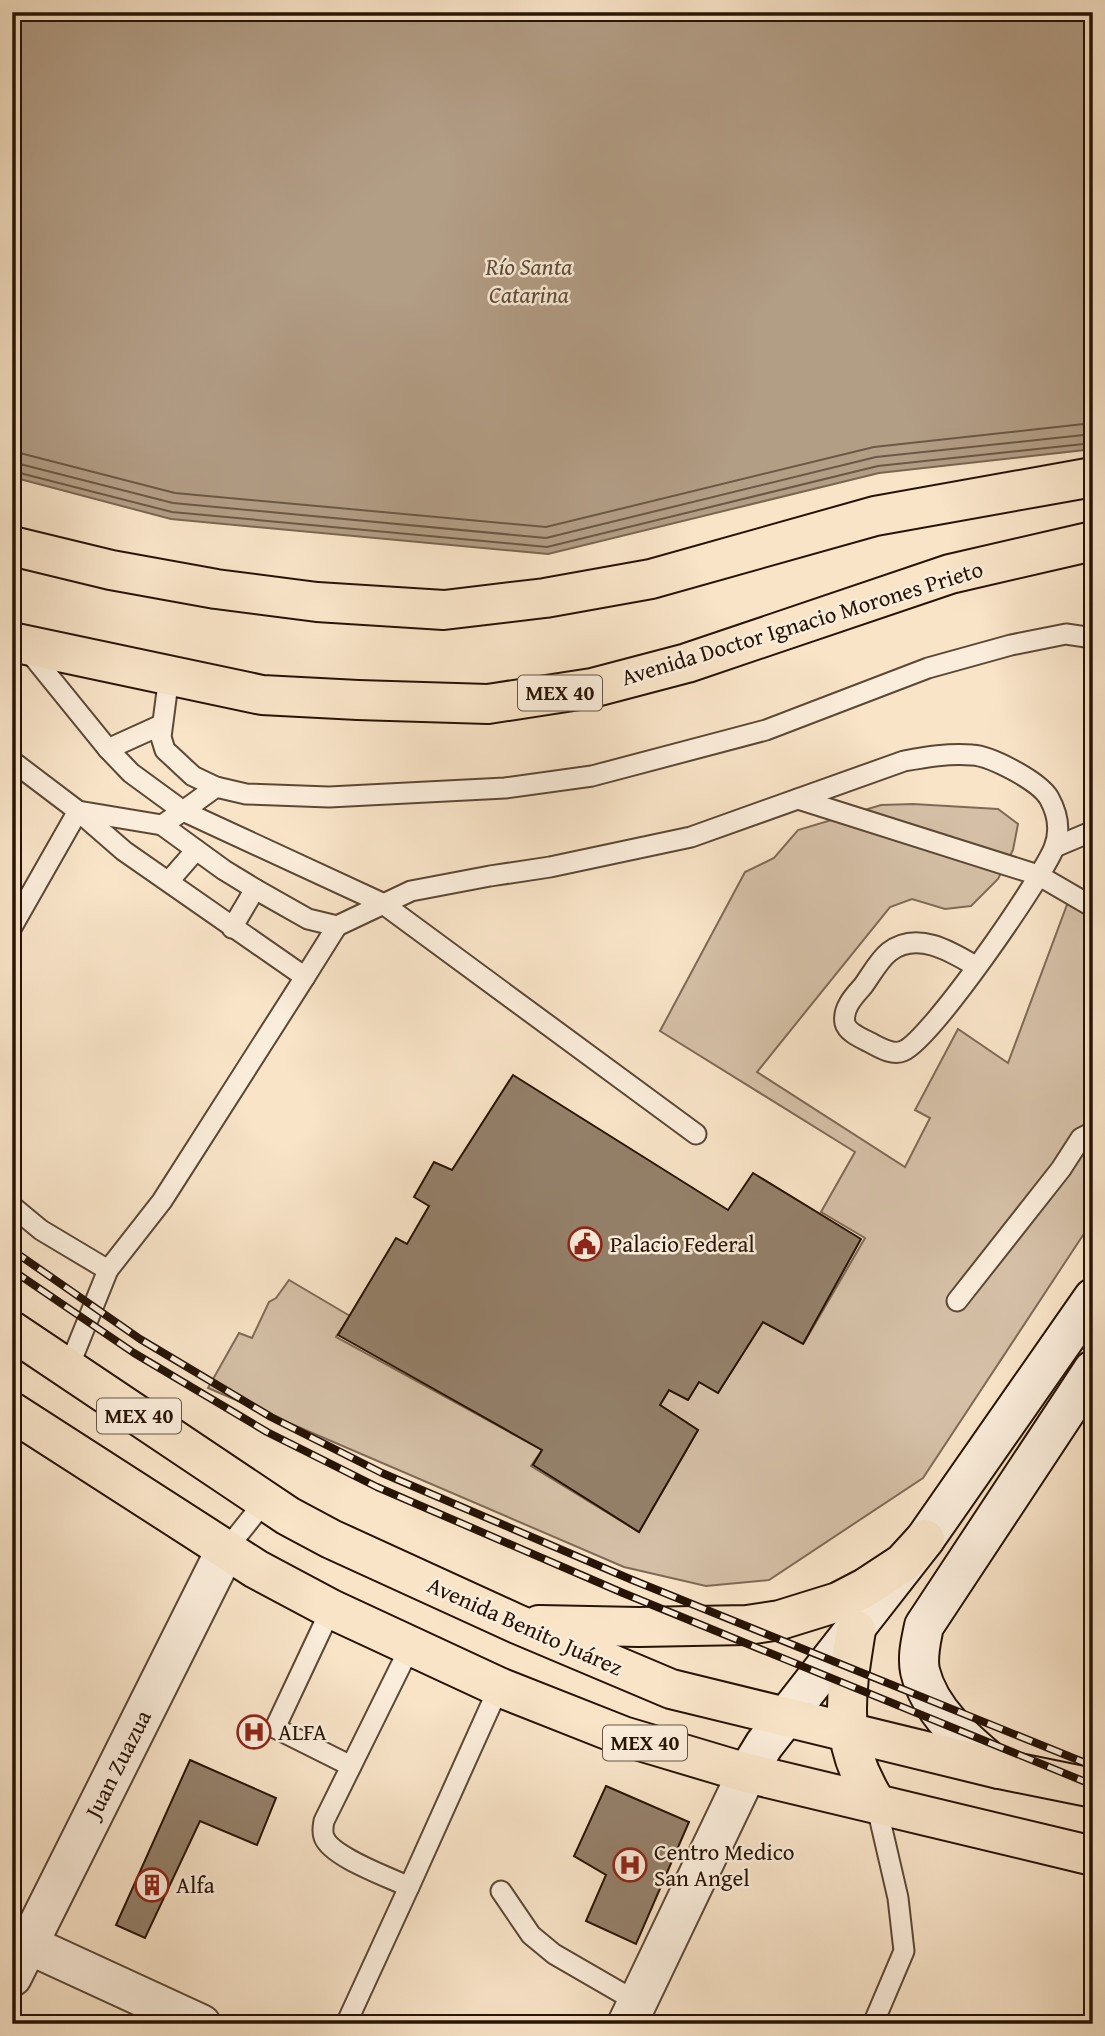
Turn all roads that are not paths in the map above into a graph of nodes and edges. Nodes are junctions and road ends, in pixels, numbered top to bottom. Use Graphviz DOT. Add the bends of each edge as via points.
graph roads {
  1 [pos="1093,477"];
  2 [pos="1093,541"];
  3 [pos="12,546"];
  4 [pos="1093,638"];
  5 [pos="18,643"];
  6 [pos="169,676"];
  7 [pos="161,725"];
  8 [pos="108,749"];
  9 [pos="13,763"];
  10 [pos="216,787"];
  11 [pos="799,799"];
  12 [pos="78,811"];
  13 [pos="183,811"];
  14 [pos="162,825"];
  15 [pos="1093,831"];
  16 [pos="1055,847"];
  17 [pos="196,850"];
  18 [pos="1038,875"];
  19 [pos="169,881"];
  20 [pos="255,889"];
  21 [pos="382,903"];
  22 [pos="1093,907"];
  23 [pos="337,926"];
  24 [pos="12,927"];
  25 [pos="232,928"];
  26 [pos="977,967"];
  27 [pos="305,977"];
  28 [pos="1093,1132"];
  29 [pos="696,1134"];
  30 [pos="12,1206"];
  31 [pos="108,1270"];
  32 [pos="1093,1298"];
  33 [pos="957,1301"];
  34 [pos="12,1331"];
  35 [pos="68,1369"];
  36 [pos="1093,1370"];
  37 [pos="14,1417"];
  38 [pos="265,1501"];
  39 [pos="925,1539"];
  40 [pos="225,1551"];
  41 [pos="331,1609"];
  42 [pos="517,1625"];
  43 [pos="856,1630"];
  44 [pos="410,1647"];
  45 [pos="499,1687"];
  46 [pos="785,1718"];
  47 [pos="847,1730"];
  48 [pos="351,1766"];
  49 [pos="999,1769"];
  50 [pos="747,1773"];
  51 [pos="1093,1788"];
  52 [pos="876,1803"];
  53 [pos="1093,1856"];
  54 [pos="409,1887"];
  55 [pos="501,1891"];
  56 [pos="17,1953"];
  57 [pos="632,2013"];
  58 [pos="201,2024"];
  59 [pos="346,2024"];
  60 [pos="873,2024"];
  1 -- 3 [label="main road" via="875,516 651,579 444,610 317,603 216,589"];
  2 -- 6 [label="main road, Avenida Doctor Ignacio Morones Prieto / MEX 40" via="950,574 687,663 592,688 488,704 262,695"];
  4 -- 10 [label="lane" via="1066,634 1011,645 928,668 766,730 592,776 505,788 328,797 246,794"];
  5 -- 6 [label="main road, Avenida Doctor Ignacio Morones Prieto / MEX 40"];
  5 -- 8 [label="lane"];
  6 -- 7 [label="lane"];
  7 -- 8 [label="lane"];
  7 -- 10 [label="lane" via="165,750 193,776"];
  8 -- 13 [label="lane" via="131,773"];
  9 -- 12 [label="lane"];
  10 -- 13 [label="lane"];
  11 -- 16 [label="lane" via="904,761 932,755 975,755 1023,774 1047,794 1058,816"];
  11 -- 18 [label="lane"];
  11 -- 21 [label="lane" via="691,837 411,891"];
  12 -- 14 [label="lane"];
  12 -- 19 [label="lane" via="124,851"];
  12 -- 24 [label="lane"];
  13 -- 14 [label="lane"];
  13 -- 21 [label="lane"];
  14 -- 17 [label="lane"];
  15 -- 16 [label="lane"];
  16 -- 18 [label="lane"];
  17 -- 19 [label="lane"];
  17 -- 20 [label="lane"];
  18 -- 22 [label="lane"];
  18 -- 26 [label="lane"];
  19 -- 25 [label="lane"];
  20 -- 23 [label="lane" via="308,919"];
  20 -- 25 [label="lane"];
  21 -- 23 [label="lane"];
  21 -- 29 [label="lane"];
  23 -- 27 [label="lane"];
  25 -- 27 [label="lane"];
  26 -- 26 [label="lane" via="944,947 927,943 890,952 850,1002 845,1024 860,1037 900,1053 919,1041"];
  27 -- 31 [label="lane" via="162,1201"];
  28 -- 33 [label="lane" via="1081,1138"];
  30 -- 31 [label="lane" via="41,1230"];
  31 -- 35 [label="lane"];
  32 -- 39 [label="main road"];
  34 -- 35 [label="main road, Avenida Benito Juárez / MEX 40"];
  35 -- 38 [label="main road, Avenida Benito Juárez / MEX 40"];
  36 -- 49 [label="main road" via="924,1626 920,1671 930,1694 953,1727"];
  37 -- 40 [label="main road, MEX 40"];
  38 -- 40 [label="lane"];
  38 -- 42 [label="main road, Avenida Benito Juárez / MEX 40" via="331,1539"];
  39 -- 42 [label="main road" via="903,1563 865,1588 838,1602 780,1620 652,1627"];
  39 -- 43 [label="main road"];
  40 -- 41 [label="main road, MEX 40"];
  40 -- 56 [label="main road, Juan Zuazua"];
  41 -- 44 [label="main road, MEX 40"];
  41 -- 48 [label="lane" via="275,1728"];
  42 -- 46 [label="main road, Avenida Benito Juárez / MEX 40" via="671,1689"];
  43 -- 46 [label="main road"];
  43 -- 47 [label="main road" via="847,1686"];
  44 -- 45 [label="main road, MEX 40"];
  44 -- 48 [label="lane"];
  45 -- 50 [label="main road, MEX 40" via="623,1736"];
  45 -- 54 [label="lane"];
  46 -- 47 [label="main road, Avenida Benito Juárez / MEX 40"];
  46 -- 50 [label="main road"];
  47 -- 49 [label="main road, Avenida Benito Juárez / MEX 40"];
  47 -- 52 [label="main road" via="853,1758"];
  48 -- 54 [label="lane" via="324,1821 323,1836 341,1854"];
  49 -- 51 [label="main road, Avenida Benito Juárez / MEX 40"];
  50 -- 52 [label="main road, MEX 40"];
  50 -- 57 [label="main road"];
  52 -- 53 [label="main road, MEX 40"];
  52 -- 60 [label="lane" via="905,1951"];
  54 -- 59 [label="lane"];
  55 -- 57 [label="lane" via="531,1935"];
  56 -- 58 [label="main road"];
}
